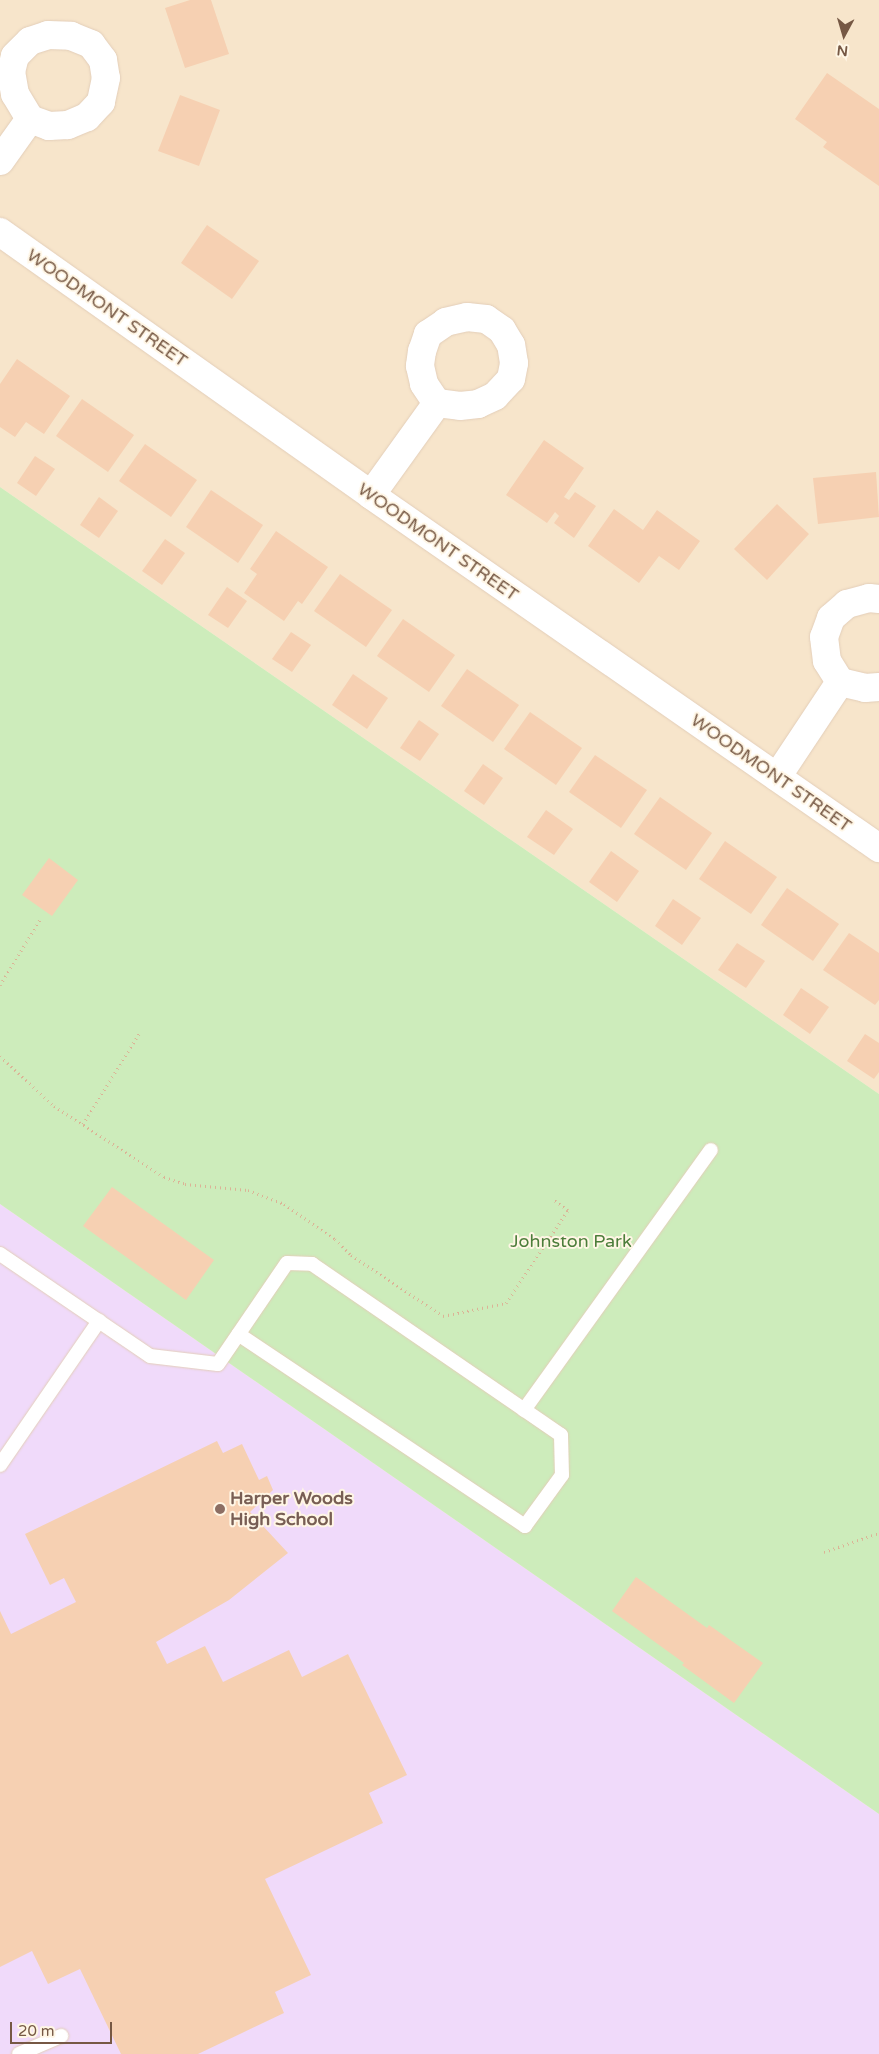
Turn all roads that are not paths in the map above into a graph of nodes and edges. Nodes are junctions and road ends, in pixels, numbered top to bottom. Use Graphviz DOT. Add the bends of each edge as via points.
graph roads {
  1 [pos="30,119"];
  2 [pos="0,161"];
  3 [pos="0,232"];
  4 [pos="437,403"];
  5 [pos="371,495"];
  6 [pos="879,599"];
  7 [pos="840,682"];
  8 [pos="879,687"];
  9 [pos="777,777"];
  10 [pos="879,848"];
  11 [pos="711,1150"];
  12 [pos="0,1254"];
  13 [pos="99,1321"];
  14 [pos="238,1334"];
  15 [pos="524,1410"];
  16 [pos="0,1465"];
  17 [pos="61,2036"];
  18 [pos="19,2054"];
  1 -- 2 [label="street"];
  3 -- 5 [label="street, WOODMONT STREET"];
  4 -- 5 [label="street"];
  5 -- 9 [label="street, WOODMONT STREET"];
  6 -- 7 [label="street" via="869,598 847,604 831,618 824,637 827,661"];
  7 -- 8 [label="street" via="865,688"];
  7 -- 9 [label="street"];
  9 -- 10 [label="street, WOODMONT STREET"];
  11 -- 15 [label="lane"];
  12 -- 13 [label="lane"];
  13 -- 14 [label="lane" via="150,1356 218,1364"];
  13 -- 16 [label="lane"];
  14 -- 15 [label="lane" via="287,1263 312,1264"];
  14 -- 15 [label="lane" via="525,1526 562,1475 561,1436"];
  17 -- 18 [label="lane"];
}
